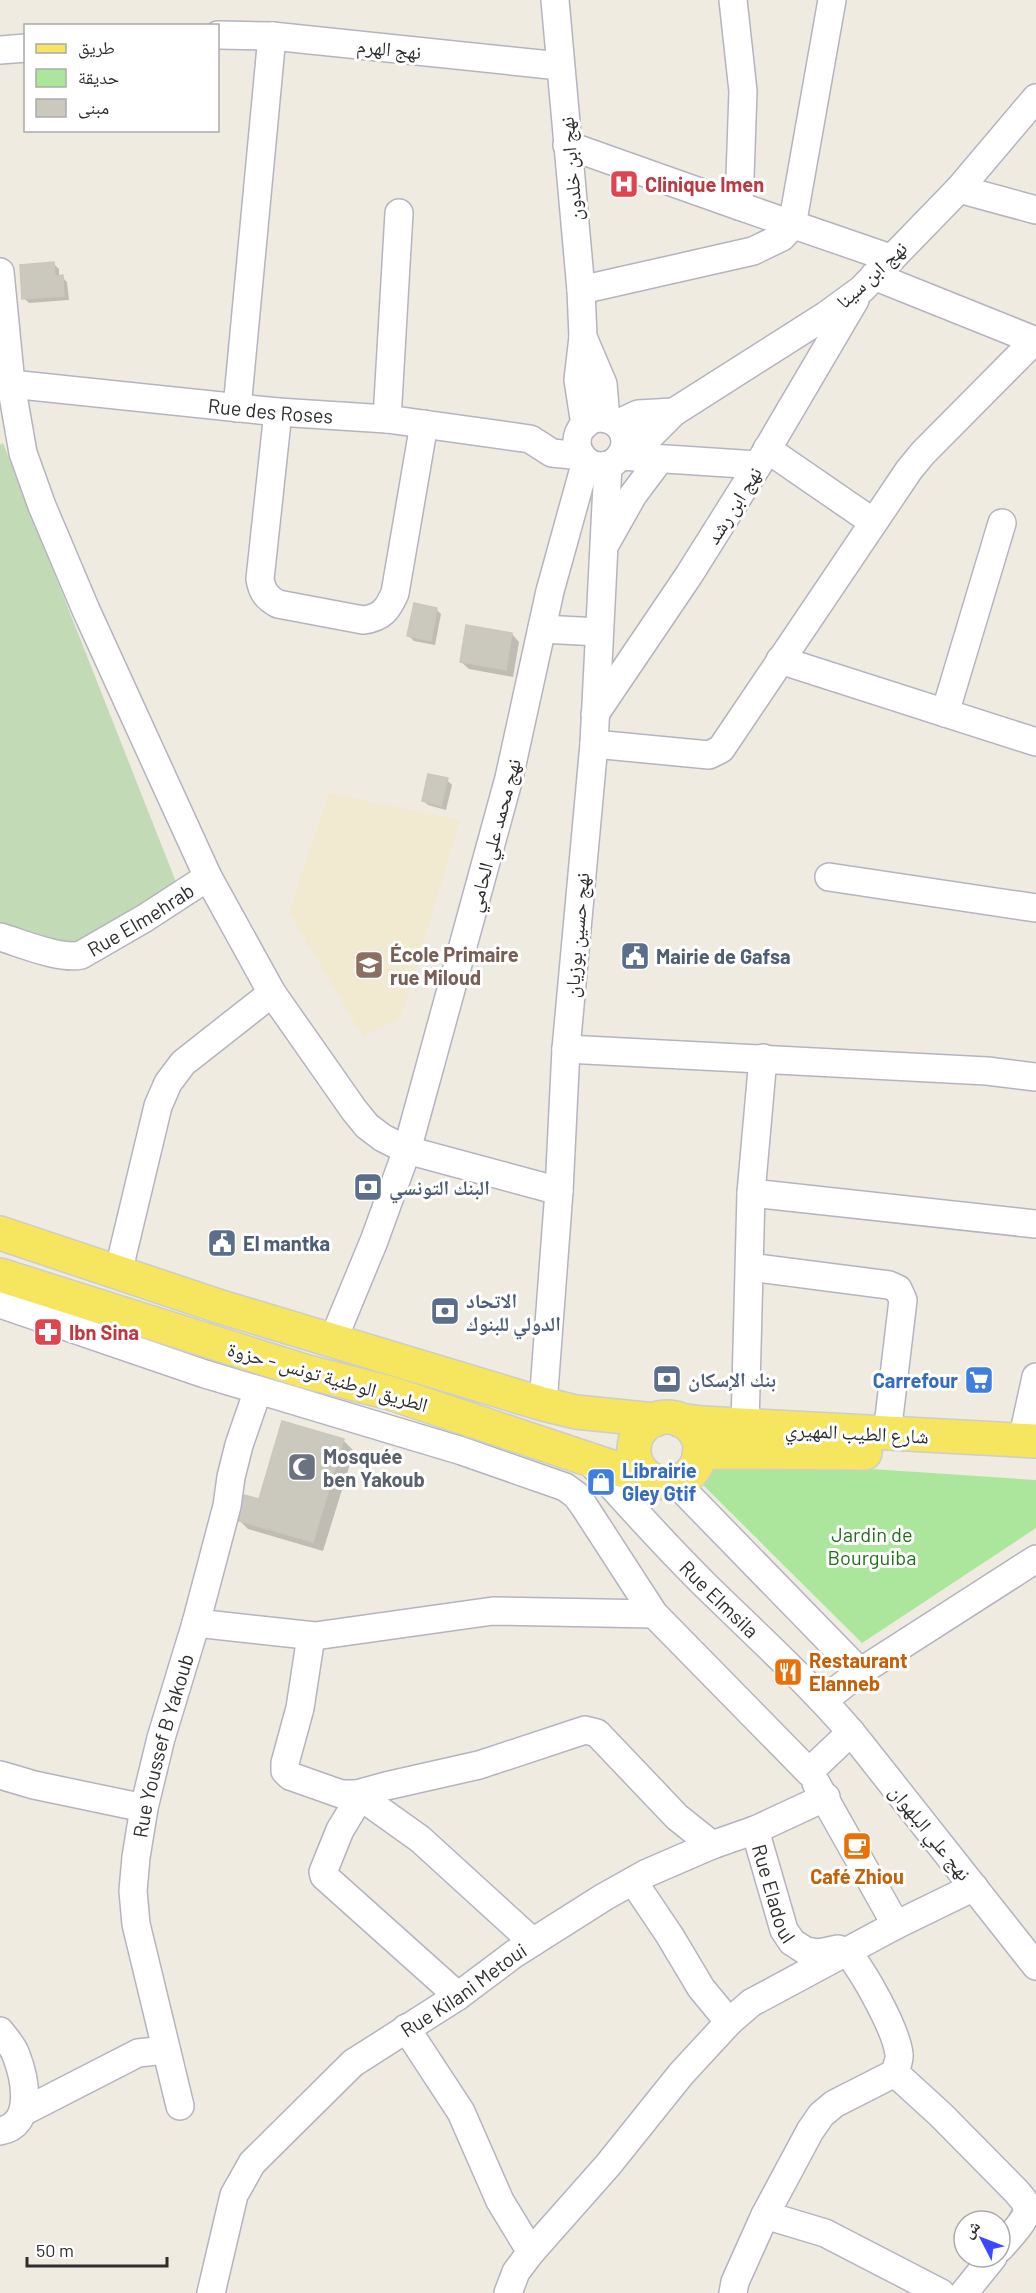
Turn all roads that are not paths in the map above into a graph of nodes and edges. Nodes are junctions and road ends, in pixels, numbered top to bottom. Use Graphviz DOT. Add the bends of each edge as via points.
graph roads {
  1 [pos="555,0"];
  2 [pos="733,0"];
  3 [pos="832,0"];
  4 [pos="219,35"];
  5 [pos="272,36"];
  6 [pos="24,48"];
  7 [pos="0,50"];
  8 [pos="560,66"];
  9 [pos="1036,98"];
  10 [pos="567,145"];
  11 [pos="959,189"];
  12 [pos="739,206"];
  13 [pos="1036,210"];
  14 [pos="399,213"];
  15 [pos="792,226"];
  16 [pos="0,272"];
  17 [pos="875,274"];
  18 [pos="581,290"];
  19 [pos="1035,341"];
  20 [pos="4,352"];
  21 [pos="11,384"];
  22 [pos="237,408"];
  23 [pos="278,412"];
  24 [pos="387,419"];
  25 [pos="424,424"];
  26 [pos="601,443"];
  27 [pos="762,457"];
  28 [pos="660,459"];
  29 [pos="873,522"];
  30 [pos="1002,523"];
  31 [pos="604,547"];
  32 [pos="542,630"];
  33 [pos="599,632"];
  34 [pos="780,660"];
  35 [pos="945,713"];
  36 [pos="594,716"];
  37 [pos="1036,742"];
  38 [pos="594,744"];
  39 [pos="208,877"];
  40 [pos="829,877"];
  41 [pos="1036,908"];
  42 [pos="0,936"];
  43 [pos="272,993"];
  44 [pos="566,1049"];
  45 [pos="763,1058"];
  46 [pos="1036,1077"];
  47 [pos="407,1150"];
  48 [pos="559,1191"];
  49 [pos="751,1193"];
  50 [pos="1036,1224"];
  51 [pos="0,1233"];
  52 [pos="750,1267"];
  53 [pos="118,1273"];
  54 [pos="0,1275"];
  55 [pos="0,1304"];
  56 [pos="333,1340"];
  57 [pos="1036,1377"];
  58 [pos="258,1390"];
  59 [pos="543,1404"];
  60 [pos="667,1420"];
  61 [pos="745,1425"];
  62 [pos="887,1434"];
  63 [pos="1031,1447"];
  64 [pos="699,1454"];
  65 [pos="588,1459"];
  66 [pos="664,1481"];
  67 [pos="1036,1559"];
  68 [pos="654,1614"];
  69 [pos="196,1623"];
  70 [pos="311,1636"];
  71 [pos="860,1672"];
  72 [pos="824,1700"];
  73 [pos="851,1732"];
  74 [pos="809,1772"];
  75 [pos="0,1775"];
  76 [pos="359,1796"];
  77 [pos="826,1797"];
  78 [pos="144,1808"];
  79 [pos="755,1830"];
  80 [pos="712,1845"];
  81 [pos="633,1881"];
  82 [pos="974,1887"];
  83 [pos="896,1925"];
  84 [pos="533,1942"];
  85 [pos="847,1952"];
  86 [pos="1036,1966"];
  87 [pos="458,1996"];
  88 [pos="729,2022"];
  89 [pos="406,2028"];
  90 [pos="0,2031"];
  91 [pos="165,2049"];
  92 [pos="895,2073"];
  93 [pos="180,2106"];
  94 [pos="23,2112"];
  95 [pos="0,2131"];
  96 [pos="765,2215"];
  97 [pos="1012,2233"];
  98 [pos="531,2252"];
  99 [pos="983,2269"];
  100 [pos="211,2293"];
  101 [pos="508,2293"];
  102 [pos="733,2293"];
  103 [pos="941,2293"];
  104 [pos="964,2293"];
  1 -- 8 [label="street, نهج ابن خلدون"];
  2 -- 12 [label="street" via="743,110"];
  3 -- 15 [label="street"];
  4 -- 5 [label="street, نهج الهرم"];
  5 -- 8 [label="street, نهج الهرم"];
  5 -- 22 [label="street"];
  6 -- 7 [label="street"];
  8 -- 10 [label="street, نهج ابن خلدون"];
  9 -- 11 [label="street, نهج ابن سينا"];
  10 -- 12 [label="street"];
  10 -- 18 [label="street, نهج ابن خلدون"];
  11 -- 13 [label="street"];
  11 -- 17 [label="street, نهج ابن سينا"];
  12 -- 15 [label="street"];
  14 -- 24 [label="street"];
  15 -- 17 [label="street"];
  15 -- 18 [label="street" via="782,237 753,251"];
  16 -- 20 [label="street"];
  17 -- 19 [label="street"];
  17 -- 26 [label="street, نهج ابن سينا" via="825,316 674,412 646,440"];
  17 -- 27 [label="street, نهج ابن رشد"];
  18 -- 26 [label="street, نهج ابن خلدون" via="578,380"];
  19 -- 29 [label="street" via="923,453"];
  20 -- 21 [label="street"];
  21 -- 22 [label="street, Rue des Roses"];
  21 -- 39 [label="street" via="23,453 42,506"];
  22 -- 23 [label="street, Rue des Roses"];
  23 -- 24 [label="street, Rue des Roses"];
  23 -- 25 [label="street" via="261,590 278,604 363,620 377,618 388,609 395,592"];
  24 -- 25 [label="street, Rue des Roses"];
  25 -- 26 [label="street, Rue des Roses" via="530,439 559,432"];
  26 -- 28 [label="street, Rue des Roses"];
  26 -- 31 [label="street, نهج حسين بوزيان"];
  26 -- 32 [label="street, نهج محمد علي الحامي" via="550,591"];
  27 -- 28 [label="street, Rue des Roses"];
  27 -- 29 [label="street"];
  27 -- 36 [label="street, نهج ابن رشد"];
  28 -- 31 [label="street" via="633,495"];
  29 -- 34 [label="street"];
  30 -- 35 [label="street"];
  31 -- 33 [label="street, نهج حسين بوزيان"];
  32 -- 33 [label="street"];
  32 -- 47 [label="street, نهج محمد علي الحامي" via="509,778"];
  33 -- 36 [label="street, نهج حسين بوزيان"];
  34 -- 35 [label="street"];
  34 -- 38 [label="street" via="717,752 709,755"];
  35 -- 37 [label="street"];
  36 -- 38 [label="street, نهج حسين بوزيان"];
  38 -- 44 [label="street, نهج حسين بوزيان"];
  39 -- 42 [label="street, Rue Elmehrab" via="100,945 75,956"];
  39 -- 43 [label="street"];
  40 -- 41 [label="street"];
  43 -- 47 [label="street" via="367,1126"];
  43 -- 53 [label="street" via="183,1063 168,1083 158,1106"];
  44 -- 45 [label="street"];
  44 -- 48 [label="street, نهج حسين بوزيان"];
  45 -- 46 [label="street"];
  45 -- 49 [label="street"];
  47 -- 48 [label="street"];
  47 -- 56 [label="street, نهج محمد علي الحامي"];
  48 -- 59 [label="street, نهج حسين بوزيان"];
  49 -- 50 [label="street"];
  49 -- 52 [label="street"];
  51 -- 53 [label="main road, الطريق الوطنية تونس - حزوة"];
  52 -- 61 [label="street"];
  52 -- 62 [label="street" via="898,1289 903,1300"];
  53 -- 56 [label="main road, الطريق الوطنية تونس - حزوة"];
  54 -- 65 [label="main road, الطريق الوطنية تونس - حزوة" via="304,1371 390,1393"];
  55 -- 58 [label="street"];
  56 -- 59 [label="main road, الطريق الوطنية تونس - حزوة"];
  57 -- 63 [label="street"];
  58 -- 68 [label="street" via="462,1451 565,1487 584,1506"];
  58 -- 69 [label="street, Rue Youssef B Yakoub" via="239,1445"];
  59 -- 60 [label="main road, الطريق الوطنية تونس - حزوة" via="576,1412"];
  60 -- 61 [label="main road, شارع الطيب المهيري"];
  60 -- 64 [label="main road" via="695,1434"];
  60 -- 66 [label="main road" via="640,1432 634,1450 639,1468"];
  61 -- 62 [label="main road, شارع الطيب المهيري"];
  62 -- 63 [label="main road, شارع الطيب المهيري"];
  63 -- 64 [label="main road, شارع الطيب المهيري" via="925,1454"];
  64 -- 66 [label="main road" via="688,1475"];
  65 -- 66 [label="main road, الطريق الوطنية تونس - حزوة"];
  65 -- 72 [label="street, Rue Elmsila" via="701,1581"];
  66 -- 71 [label="street"];
  67 -- 71 [label="street"];
  68 -- 70 [label="street" via="493,1611"];
  68 -- 74 [label="street"];
  69 -- 70 [label="street"];
  69 -- 78 [label="street, Rue Youssef B Yakoub"];
  70 -- 76 [label="street" via="307,1675 285,1771 341,1794"];
  71 -- 72 [label="street"];
  72 -- 73 [label="street, نهج علي البلهوان"];
  73 -- 74 [label="street"];
  73 -- 82 [label="street, نهج علي البلهوان"];
  74 -- 77 [label="street"];
  75 -- 78 [label="street"];
  76 -- 80 [label="street" via="478,1765 585,1730 597,1733 677,1817"];
  76 -- 84 [label="street" via="420,1839"];
  76 -- 87 [label="street" via="340,1830 324,1876"];
  77 -- 79 [label="street, Rue Kilani Metoui"];
  77 -- 83 [label="street"];
  78 -- 91 [label="street, Rue Youssef B Yakoub" via="133,1890 136,1924"];
  79 -- 80 [label="street, Rue Kilani Metoui"];
  79 -- 85 [label="street, Rue Eladoul" via="784,1930 792,1942 806,1951"];
  80 -- 81 [label="street, Rue Kilani Metoui"];
  81 -- 84 [label="street, Rue Kilani Metoui"];
  81 -- 88 [label="street" via="701,1988"];
  82 -- 83 [label="street"];
  82 -- 86 [label="street, نهج علي البلهوان"];
  83 -- 85 [label="street"];
  84 -- 87 [label="street, Rue Kilani Metoui"];
  85 -- 88 [label="street" via="751,2003"];
  85 -- 92 [label="street" via="895,2038 900,2056"];
  87 -- 89 [label="street, Rue Kilani Metoui"];
  88 -- 98 [label="street"];
  89 -- 98 [label="street" via="461,2112 500,2201"];
  89 -- 100 [label="street, Rue Kilani Metoui" via="353,2063 252,2163 234,2195"];
  90 -- 94 [label="street" via="15,2053 24,2090"];
  91 -- 93 [label="street, Rue Youssef B Yakoub"];
  91 -- 94 [label="street" via="138,2053"];
  92 -- 96 [label="street" via="834,2104 821,2115"];
  92 -- 97 [label="street" via="1025,2203 1025,2217"];
  94 -- 95 [label="street" via="10,2129"];
  96 -- 102 [label="street"];
  96 -- 103 [label="street" via="825,2233"];
  98 -- 101 [label="street" via="516,2272"];
  99 -- 104 [label="street"];
}
